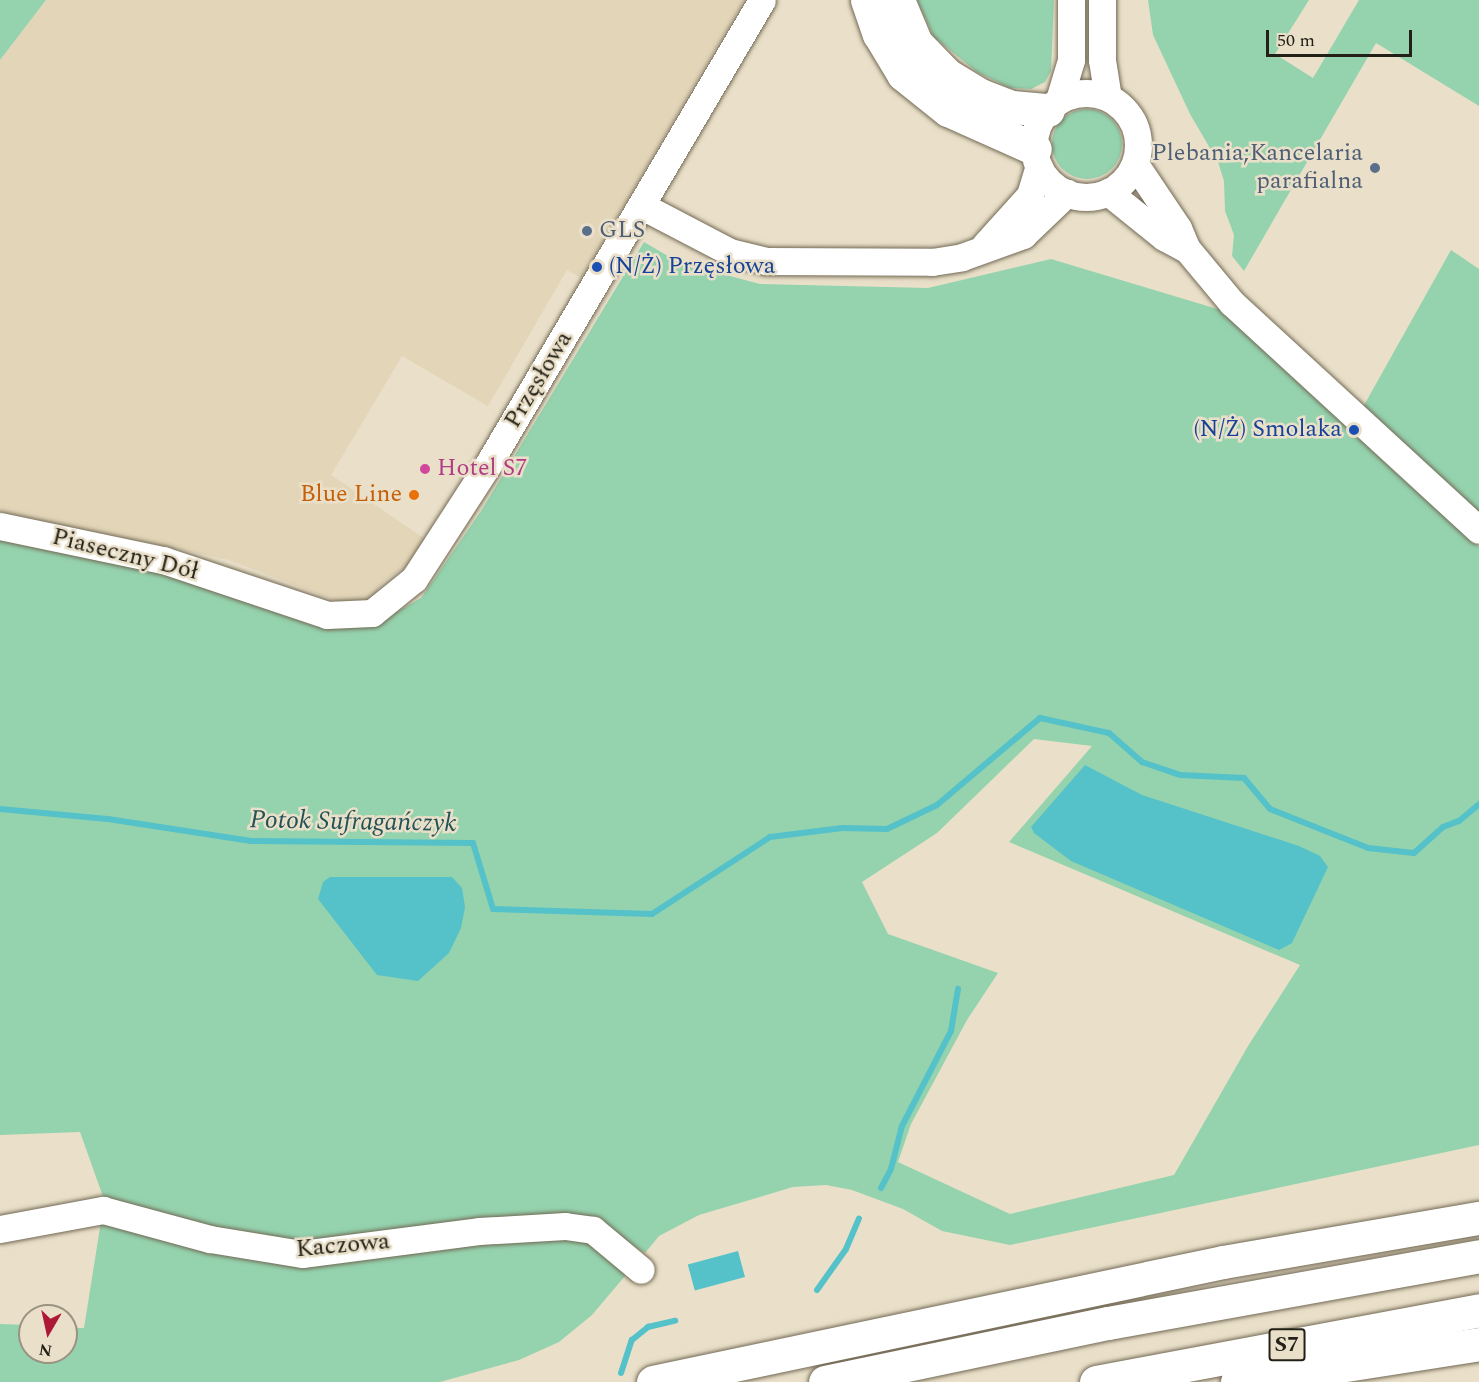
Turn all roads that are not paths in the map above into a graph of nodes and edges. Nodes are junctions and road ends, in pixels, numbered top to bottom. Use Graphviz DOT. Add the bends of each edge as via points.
graph roads {
  1 [pos="762,0"];
  2 [pos="867,0"];
  3 [pos="898,0"];
  4 [pos="1071,0"];
  5 [pos="1102,0"];
  6 [pos="1108,98"];
  7 [pos="1054,105"];
  8 [pos="1037,158"];
  9 [pos="1135,164"];
  10 [pos="1108,192"];
  11 [pos="1068,193"];
  12 [pos="642,206"];
  13 [pos="1187,249"];
  14 [pos="979,251"];
  15 [pos="0,526"];
  16 [pos="1479,530"];
  17 [pos="281,602"];
  18 [pos="1479,1218"];
  19 [pos="0,1229"];
  20 [pos="1479,1256"];
  21 [pos="640,1270"];
  22 [pos="1479,1310"];
  23 [pos="1479,1344"];
  24 [pos="653,1382"];
  25 [pos="825,1382"];
  26 [pos="1096,1382"];
  27 [pos="1237,1382"];
  1 -- 12 [label="street, Przęsłowa"];
  2 -- 8 [label="main road" via="879,34 903,74 948,110"];
  3 -- 7 [label="main road" via="916,43 947,75 980,95 1012,107"];
  4 -- 7 [label="street" via="1071,60"];
  5 -- 6 [label="street"];
  6 -- 7 [label="street" via="1075,94"];
  6 -- 9 [label="street" via="1121,106 1134,126 1138,148"];
  7 -- 8 [label="street" via="1040,122"];
  8 -- 11 [label="street" via="1056,187"];
  8 -- 14 [label="street" via="1030,195"];
  9 -- 10 [label="street"];
  9 -- 13 [label="street" via="1178,228"];
  10 -- 11 [label="street" via="1095,196"];
  10 -- 13 [label="street" via="1164,237"];
  11 -- 14 [label="street" via="1023,235"];
  12 -- 14 [label="street" via="730,252 766,261 932,261"];
  12 -- 17 [label="street, Przęsłowa" via="489,464 414,579 372,613 327,615"];
  13 -- 16 [label="street" via="1232,303"];
  15 -- 17 [label="street, Piaseczny Dół" via="163,560"];
  18 -- 24 [label="main road" via="1223,1262"];
  19 -- 21 [label="street, Kaczowa" via="102,1210 210,1239 302,1254 479,1231 564,1226 593,1230"];
  20 -- 25 [label="main road, S7" via="1108,1323"];
  22 -- 26 [label="main road, S7"];
  23 -- 27 [label="main road"];
}
